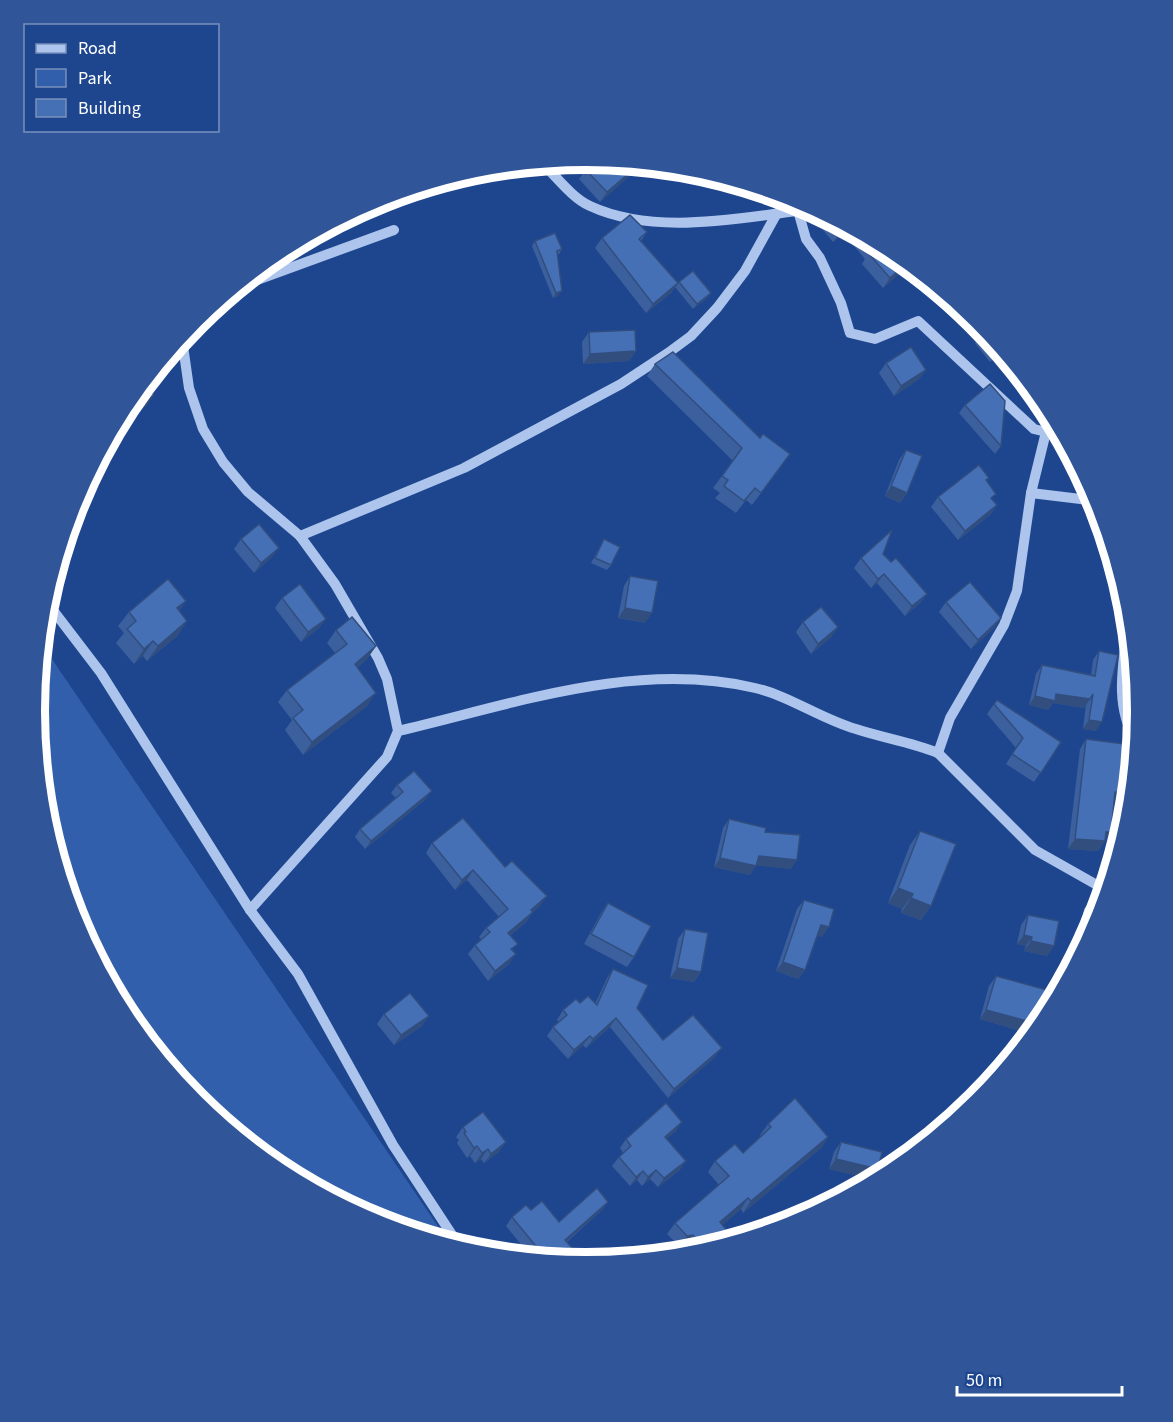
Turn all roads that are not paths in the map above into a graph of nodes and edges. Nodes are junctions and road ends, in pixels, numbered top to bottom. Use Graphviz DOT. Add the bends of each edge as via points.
graph roads {
  1 [pos="550,171"];
  2 [pos="788,209"];
  3 [pos="777,213"];
  4 [pos="798,213"];
  5 [pos="394,230"];
  6 [pos="260,279"];
  7 [pos="183,349"];
  8 [pos="1049,430"];
  9 [pos="1046,432"];
  10 [pos="1031,493"];
  11 [pos="1085,500"];
  12 [pos="300,536"];
  13 [pos="54,612"];
  14 [pos="1125,659"];
  15 [pos="1128,726"];
  16 [pos="398,731"];
  17 [pos="938,753"];
  18 [pos="1100,883"];
  19 [pos="250,910"];
  20 [pos="452,1235"];
  1 -- 3 [label="street" via="591,207 630,217 703,223"];
  2 -- 3 [label="street"];
  3 -- 12 [label="street" via="745,271 717,308 691,336 668,353 621,384 464,468"];
  4 -- 9 [label="street" via="806,239 820,258 841,303 850,333 875,339 918,321 1034,429"];
  5 -- 6 [label="street"];
  7 -- 12 [label="street" via="189,388 202,429 248,492"];
  8 -- 9 [label="street"];
  9 -- 10 [label="street"];
  10 -- 11 [label="street"];
  10 -- 17 [label="street" via="1017,591 1004,625 950,718"];
  12 -- 16 [label="street" via="335,584 378,658 387,679"];
  13 -- 19 [label="street" via="101,673"];
  14 -- 15 [label="street" via="1122,694"];
  16 -- 17 [label="street" via="595,685 698,679 756,688 854,729"];
  16 -- 19 [label="street" via="387,757"];
  17 -- 18 [label="street" via="1035,850"];
  19 -- 20 [label="street" via="298,974 393,1146"];
}
